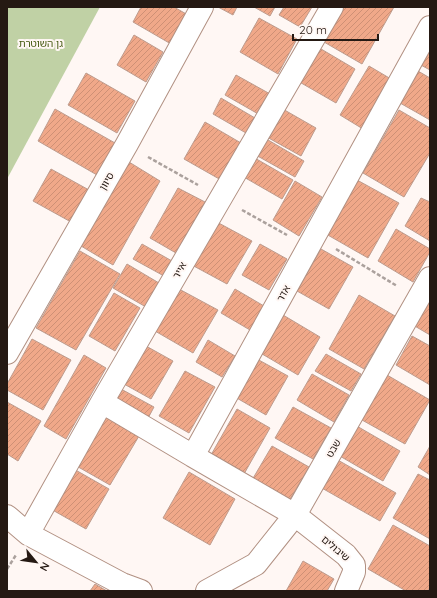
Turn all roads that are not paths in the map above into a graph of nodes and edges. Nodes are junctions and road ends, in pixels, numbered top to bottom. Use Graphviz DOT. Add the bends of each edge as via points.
graph roads {
  1 [pos="202,7"];
  2 [pos="332,7"];
  3 [pos="430,27"];
  4 [pos="430,278"];
  5 [pos="7,352"];
  6 [pos="102,402"];
  7 [pos="193,456"];
  8 [pos="295,515"];
  9 [pos="7,516"];
  10 [pos="28,534"];
  11 [pos="141,591"];
  12 [pos="207,591"];
  13 [pos="346,591"];
  1 -- 5 [label="street, סיוון" via="127,144"];
  2 -- 6 [label="street, אייר"];
  3 -- 7 [label="street, אדר"];
  4 -- 8 [label="street, שבט"];
  6 -- 7 [label="street"];
  6 -- 10 [label="street, אייר"];
  7 -- 8 [label="street"];
  8 -- 12 [label="street, שבט" via="256,564"];
  8 -- 13 [label="street, שיבולים" via="346,555 354,565 352,579"];
  9 -- 10 [label="street"];
  10 -- 11 [label="street" via="122,584"];
}
